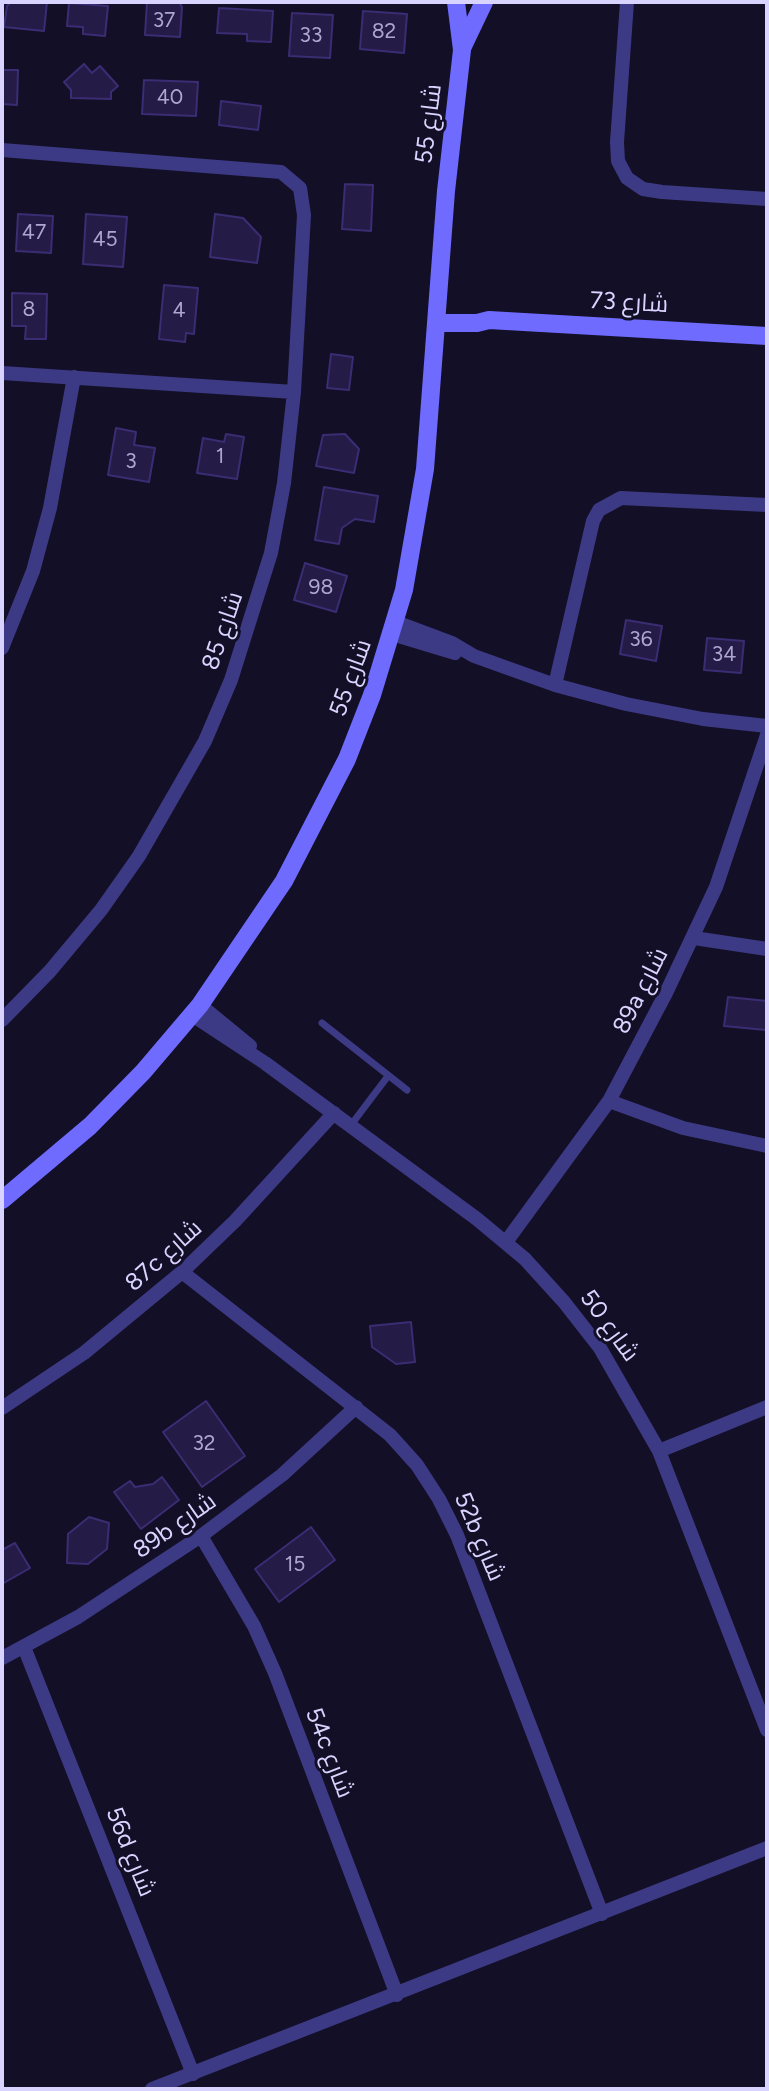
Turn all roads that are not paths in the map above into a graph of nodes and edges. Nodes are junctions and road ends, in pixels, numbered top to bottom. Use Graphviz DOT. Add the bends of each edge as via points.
graph roads {
  1 [pos="456,2"];
  2 [pos="484,2"];
  3 [pos="627,2"];
  4 [pos="462,50"];
  5 [pos="2,150"];
  6 [pos="767,199"];
  7 [pos="438,317"];
  8 [pos="767,336"];
  9 [pos="2,373"];
  10 [pos="74,377"];
  11 [pos="294,392"];
  12 [pos="767,505"];
  13 [pos="394,628"];
  14 [pos="2,648"];
  15 [pos="555,685"];
  16 [pos="767,726"];
  17 [pos="767,735"];
  18 [pos="694,939"];
  19 [pos="767,949"];
  20 [pos="196,1010"];
  21 [pos="2,1020"];
  22 [pos="321,1023"];
  23 [pos="388,1076"];
  24 [pos="407,1090"];
  25 [pos="609,1101"];
  26 [pos="334,1113"];
  27 [pos="351,1125"];
  28 [pos="767,1146"];
  29 [pos="2,1200"];
  30 [pos="506,1242"];
  31 [pos="182,1272"];
  32 [pos="356,1407"];
  33 [pos="2,1408"];
  34 [pos="767,1408"];
  35 [pos="659,1451"];
  36 [pos="201,1536"];
  37 [pos="24,1647"];
  38 [pos="2,1658"];
  39 [pos="767,1730"];
  40 [pos="767,1848"];
  41 [pos="602,1914"];
  42 [pos="397,1995"];
  43 [pos="193,2074"];
  44 [pos="152,2089"];
  1 -- 4 [label="street, شارع 55"];
  2 -- 4 [label="street, شارع 55"];
  3 -- 6 [label="street" via="617,142 618,161 628,178 643,189 662,192"];
  4 -- 7 [label="street, شارع 55"];
  5 -- 11 [label="street, شارع 85" via="267,169 290,176 300,188 304,215"];
  7 -- 8 [label="street, شارع 73" via="476,315 489,320"];
  7 -- 13 [label="street, شارع 55" via="420,509"];
  9 -- 10 [label="street"];
  10 -- 11 [label="street"];
  10 -- 14 [label="street" via="50,508 33,570"];
  11 -- 21 [label="street, شارع 85" via="271,553 236,667 205,741 174,800 101,911"];
  12 -- 15 [label="street" via="621,498 599,510"];
  13 -- 15 [label="street" via="452,643 474,656"];
  13 -- 20 [label="street, شارع 55" via="357,733 318,821 247,939"];
  15 -- 16 [label="street" via="703,719"];
  17 -- 18 [label="street, 89a شارع" via="736,835"];
  18 -- 19 [label="street"];
  18 -- 25 [label="street, 89a شارع"];
  20 -- 26 [label="street, شارع 50" via="248,1044"];
  20 -- 29 [label="street, شارع 55" via="90,1126"];
  22 -- 23 [label="lane"];
  23 -- 24 [label="lane"];
  23 -- 27 [label="lane"];
  25 -- 28 [label="street" via="683,1128"];
  25 -- 30 [label="street, 89a شارع"];
  26 -- 27 [label="street, شارع 50"];
  26 -- 31 [label="street, 87c شارع" via="235,1222"];
  27 -- 30 [label="street, شارع 50"];
  30 -- 35 [label="street, شارع 50" via="564,1301 600,1348"];
  31 -- 32 [label="street, 52b شارع"];
  31 -- 33 [label="street, 87c شارع" via="84,1353"];
  32 -- 36 [label="street, 89b شارع" via="282,1475"];
  32 -- 41 [label="street, 52b شارع" via="417,1465 457,1535"];
  34 -- 35 [label="street"];
  35 -- 39 [label="street, شارع 50"];
  36 -- 37 [label="street, 89b شارع" via="133,1583"];
  36 -- 42 [label="street, 54c شارع" via="275,1673"];
  37 -- 38 [label="street, 89b شارع"];
  37 -- 43 [label="street, 56d شارع"];
  40 -- 41 [label="street"];
  41 -- 42 [label="street"];
  42 -- 43 [label="street"];
  43 -- 44 [label="street"];
}
